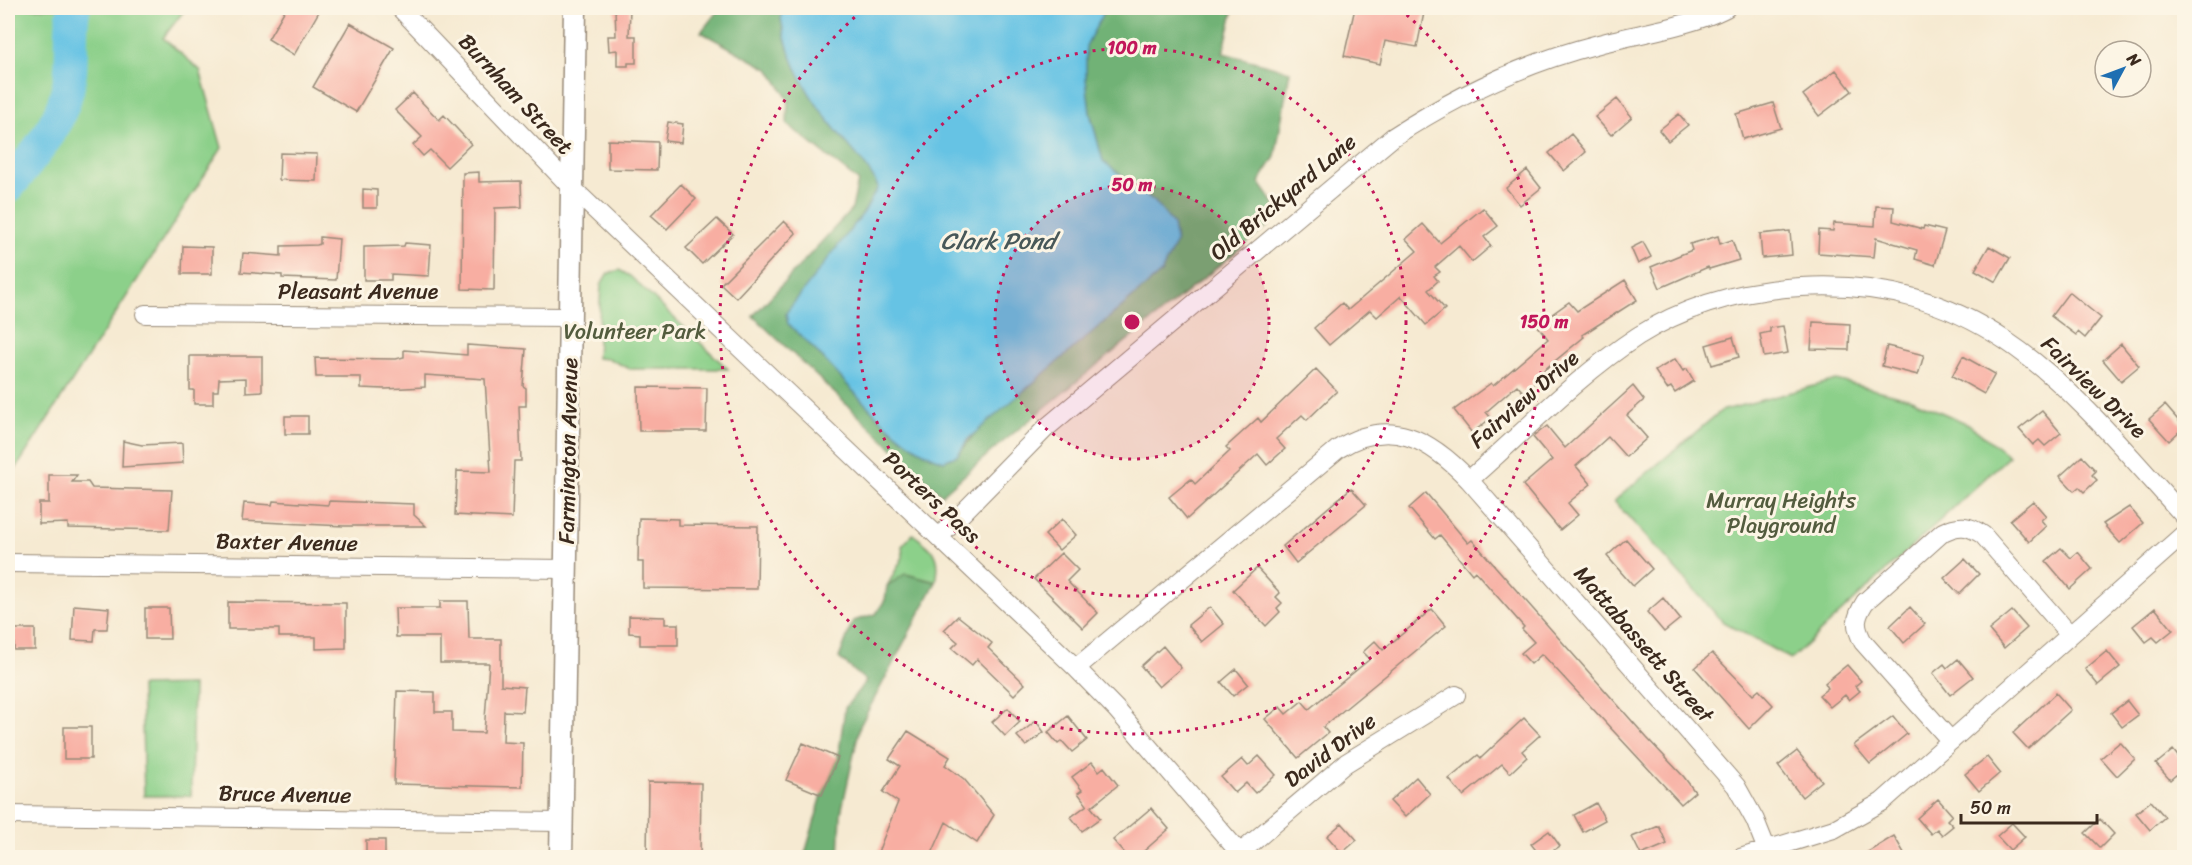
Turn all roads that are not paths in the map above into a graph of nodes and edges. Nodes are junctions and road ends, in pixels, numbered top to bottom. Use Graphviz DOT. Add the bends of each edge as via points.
graph roads {
  1 [pos="400,8"];
  2 [pos="575,8"];
  3 [pos="1726,8"];
  4 [pos="571,187"];
  5 [pos="145,314"];
  6 [pos="570,317"];
  7 [pos="1469,480"];
  8 [pos="2184,516"];
  9 [pos="2184,534"];
  10 [pos="940,536"];
  11 [pos="8,563"];
  12 [pos="567,569"];
  13 [pos="2070,635"];
  14 [pos="1076,668"];
  15 [pos="1456,695"];
  16 [pos="1951,741"];
  17 [pos="8,815"];
  18 [pos="562,822"];
  19 [pos="1767,850"];
  20 [pos="1242,855"];
  21 [pos="561,858"];
  22 [pos="1740,858"];
  1 -- 4 [label="street, Burnham Street"];
  2 -- 4 [label="main road, Farmington Avenue"];
  3 -- 10 [label="street, Old Brickyard Lane" via="1512,71 1451,101 1393,137 1046,428"];
  4 -- 6 [label="main road, Farmington Avenue"];
  4 -- 10 [label="street, Porters Pass"];
  5 -- 6 [label="street, Pleasant Avenue"];
  6 -- 12 [label="main road, Farmington Avenue"];
  7 -- 8 [label="street, Fairview Drive" via="1611,356 1668,319 1703,304 1751,292 1849,286 1925,300 1961,314 2027,354 2085,406"];
  7 -- 14 [label="street, Fairview Drive" via="1415,438 1371,433 1354,438"];
  7 -- 19 [label="street, Mattabassett Street" via="1736,786"];
  9 -- 13 [label="street"];
  10 -- 14 [label="street, Porters Pass"];
  11 -- 12 [label="street, Baxter Avenue"];
  12 -- 18 [label="main road, Farmington Avenue"];
  13 -- 16 [label="street"];
  13 -- 16 [label="street" via="1983,535 1970,527 1956,526 1943,532 1882,586 1860,608 1856,628 1863,642"];
  14 -- 20 [label="street, Porters Pass"];
  15 -- 20 [label="street, David Drive" via="1346,763"];
  16 -- 19 [label="street" via="1858,818 1811,838"];
  17 -- 18 [label="street, Bruce Avenue"];
  18 -- 21 [label="main road, Farmington Avenue"];
  19 -- 22 [label="street"];
}
